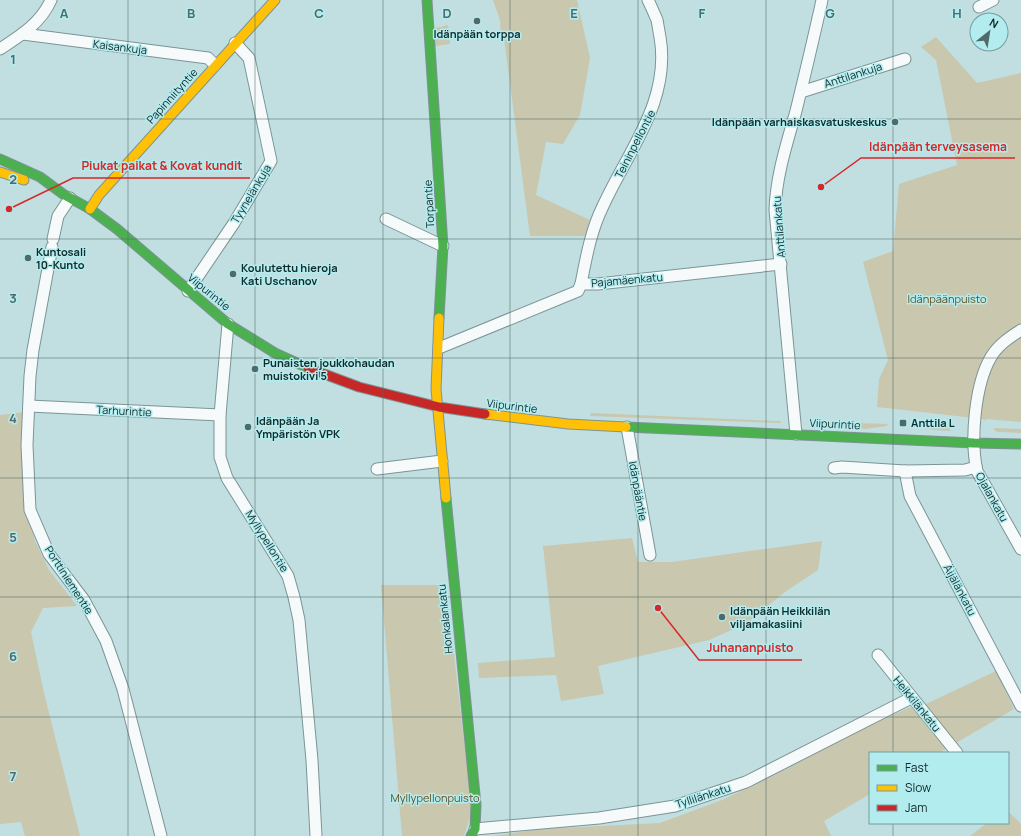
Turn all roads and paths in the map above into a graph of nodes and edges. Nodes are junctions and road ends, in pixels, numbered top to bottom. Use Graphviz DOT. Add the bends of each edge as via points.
graph roads {
  1 [pos="51,0"];
  2 [pos="427,0"];
  3 [pos="648,0"];
  4 [pos="822,0"];
  5 [pos="994,0"];
  6 [pos="270,1"];
  7 [pos="978,7"];
  8 [pos="23,34"];
  9 [pos="235,43"];
  10 [pos="0,49"];
  11 [pos="905,59"];
  12 [pos="215,66"];
  13 [pos="801,92"];
  14 [pos="0,159"];
  15 [pos="0,172"];
  16 [pos="66,196"];
  17 [pos="90,210"];
  18 [pos="386,219"];
  19 [pos="444,246"];
  20 [pos="781,264"];
  21 [pos="581,284"];
  22 [pos="188,292"];
  23 [pos="228,324"];
  24 [pos="1021,330"];
  25 [pos="439,348"];
  26 [pos="29,406"];
  27 [pos="439,407"];
  28 [pos="220,415"];
  29 [pos="627,426"];
  30 [pos="796,434"];
  31 [pos="974,443"];
  32 [pos="1021,444"];
  33 [pos="442,461"];
  34 [pos="976,467"];
  35 [pos="376,468"];
  36 [pos="834,468"];
  37 [pos="905,471"];
  38 [pos="1021,549"];
  39 [pos="650,555"];
  40 [pos="878,655"];
  41 [pos="911,698"];
  42 [pos="1021,706"];
  43 [pos="955,752"];
  44 [pos="473,832"];
  45 [pos="161,836"];
  46 [pos="316,836"];
  1 -- 8 [label="street" via="43,14"];
  2 -- 19 [label="main road, Torpantie"];
  3 -- 21 [label="street, Teininpellontie" via="657,20 662,51 662,77 655,103 602,207 589,247"];
  4 -- 13 [label="street, Anttilankatu"];
  5 -- 7 [label="street"];
  6 -- 9 [label="main road, Papinniityntie"];
  8 -- 10 [label="street"];
  8 -- 12 [label="street, Kaisankuja" via="208,58"];
  9 -- 12 [label="main road, Papinniityntie"];
  9 -- 22 [label="street, Tyynelänkuja" via="249,58 271,161"];
  11 -- 13 [label="street, Anttilankuja"];
  12 -- 17 [label="main road, Papinniityntie" via="99,195"];
  13 -- 20 [label="street, Anttilankatu" via="776,192 775,210"];
  14 -- 16 [label="main road, Viipurintie" via="40,177"];
  15 -- 16 [label="main road, Viipurintie"];
  16 -- 17 [label="main road, Viipurintie"];
  16 -- 26 [label="street, Porttiniementie" via="52,243 33,350"];
  17 -- 22 [label="main road, Viipurintie" via="116,228"];
  18 -- 19 [label="street"];
  19 -- 25 [label="main road, Torpantie"];
  20 -- 21 [label="street, Pajamäenkatu"];
  20 -- 30 [label="street, Anttilankatu"];
  21 -- 25 [label="street, Pajamäenkatu" via="578,291"];
  22 -- 23 [label="main road, Viipurintie"];
  23 -- 27 [label="main road, Viipurintie" via="275,353 324,375 359,387"];
  23 -- 28 [label="street, Myllypellontie"];
  24 -- 31 [label="street, Ojalankatu" via="1007,339 992,356 982,376 977,400"];
  25 -- 27 [label="main road, Torpantie" via="436,389"];
  26 -- 28 [label="street, Tarhurintie"];
  26 -- 45 [label="street, Porttiniementie" via="27,446 30,510 50,554 84,600 106,641 123,689"];
  27 -- 29 [label="main road, Viipurintie" via="526,420"];
  27 -- 33 [label="main road, Honkalankatu"];
  28 -- 46 [label="street, Myllypellontie" via="220,458 227,478 288,576 294,597 299,620 312,760"];
  29 -- 30 [label="main road, Viipurintie"];
  29 -- 39 [label="street, Idänpääntie"];
  30 -- 31 [label="main road, Viipurintie"];
  31 -- 32 [label="main road, Viipurintie"];
  31 -- 34 [label="street, Ojalankatu"];
  33 -- 35 [label="street"];
  33 -- 44 [label="main road, Honkalankatu" via="476,805"];
  34 -- 37 [label="street" via="965,470"];
  34 -- 38 [label="street, Ojalankatu"];
  36 -- 37 [label="street"];
  37 -- 42 [label="street, Äijälänkatu" via="910,496"];
  40 -- 41 [label="street, Heikkilänkatu"];
  41 -- 43 [label="street, Heikkilänkatu"];
  41 -- 44 [label="street, Tyllilänkatu" via="746,782 675,806 599,818"];
}
